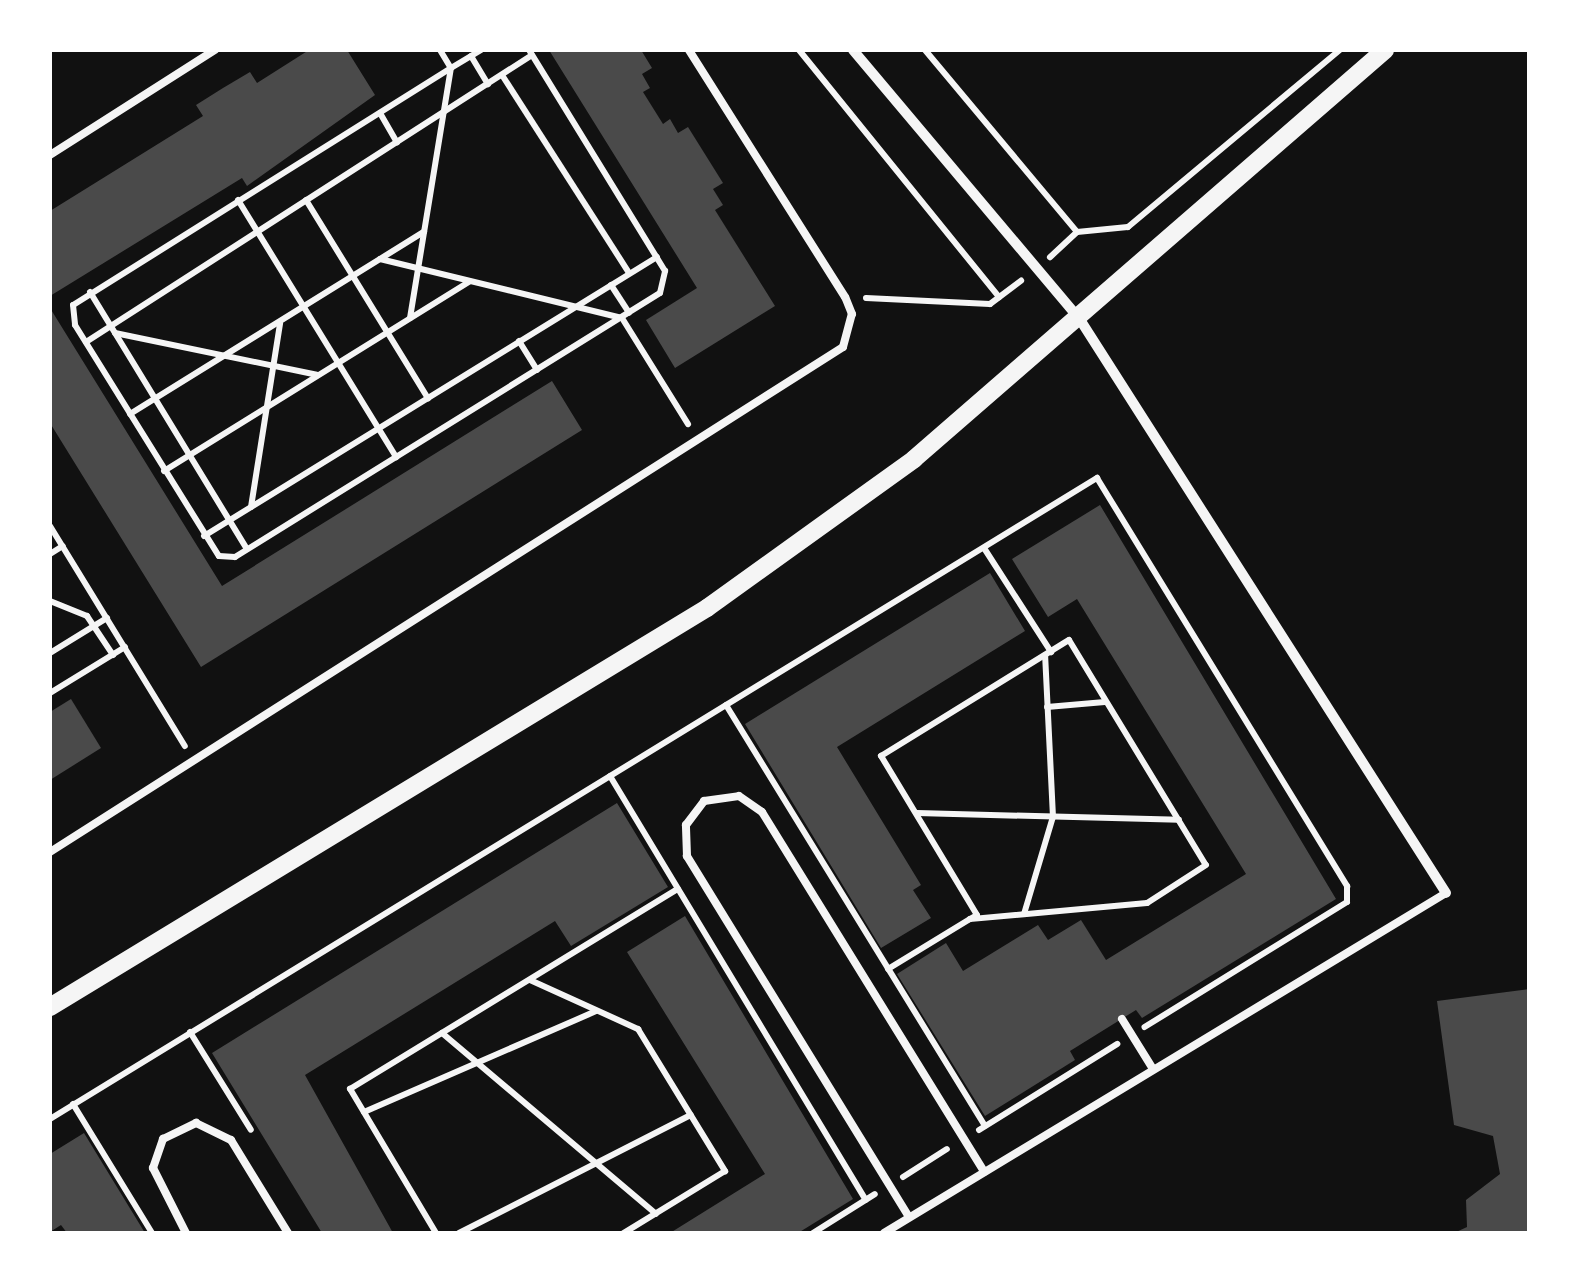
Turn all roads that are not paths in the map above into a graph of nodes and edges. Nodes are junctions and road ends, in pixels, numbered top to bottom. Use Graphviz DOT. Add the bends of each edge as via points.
graph roads {
  1 [pos="215,50"];
  2 [pos="689,50"];
  3 [pos="854,50"];
  4 [pos="1385,50"];
  5 [pos="50,155"];
  6 [pos="1079,318"];
  7 [pos="50,852"];
  8 [pos="1446,893"];
  9 [pos="50,1007"];
  10 [pos="1122,1019"];
  11 [pos="1153,1069"];
  12 [pos="984,1172"];
  13 [pos="909,1218"];
  14 [pos="186,1233"];
  15 [pos="288,1233"];
  16 [pos="884,1233"];
  1 -- 5 [label="lane"];
  2 -- 7 [label="lane" via="852,314 843,347"];
  3 -- 6 [label="street"];
  4 -- 6 [label="street"];
  6 -- 8 [label="street"];
  6 -- 9 [label="street" via="914,458 707,608"];
  8 -- 11 [label="lane"];
  10 -- 11 [label="lane"];
  11 -- 12 [label="lane"];
  12 -- 13 [label="lane"];
  12 -- 13 [label="lane" via="762,812 739,796 704,801 686,824 687,856"];
  13 -- 16 [label="lane"];
  14 -- 15 [label="lane" via="153,1168 162,1140 196,1123 231,1140"];
}
